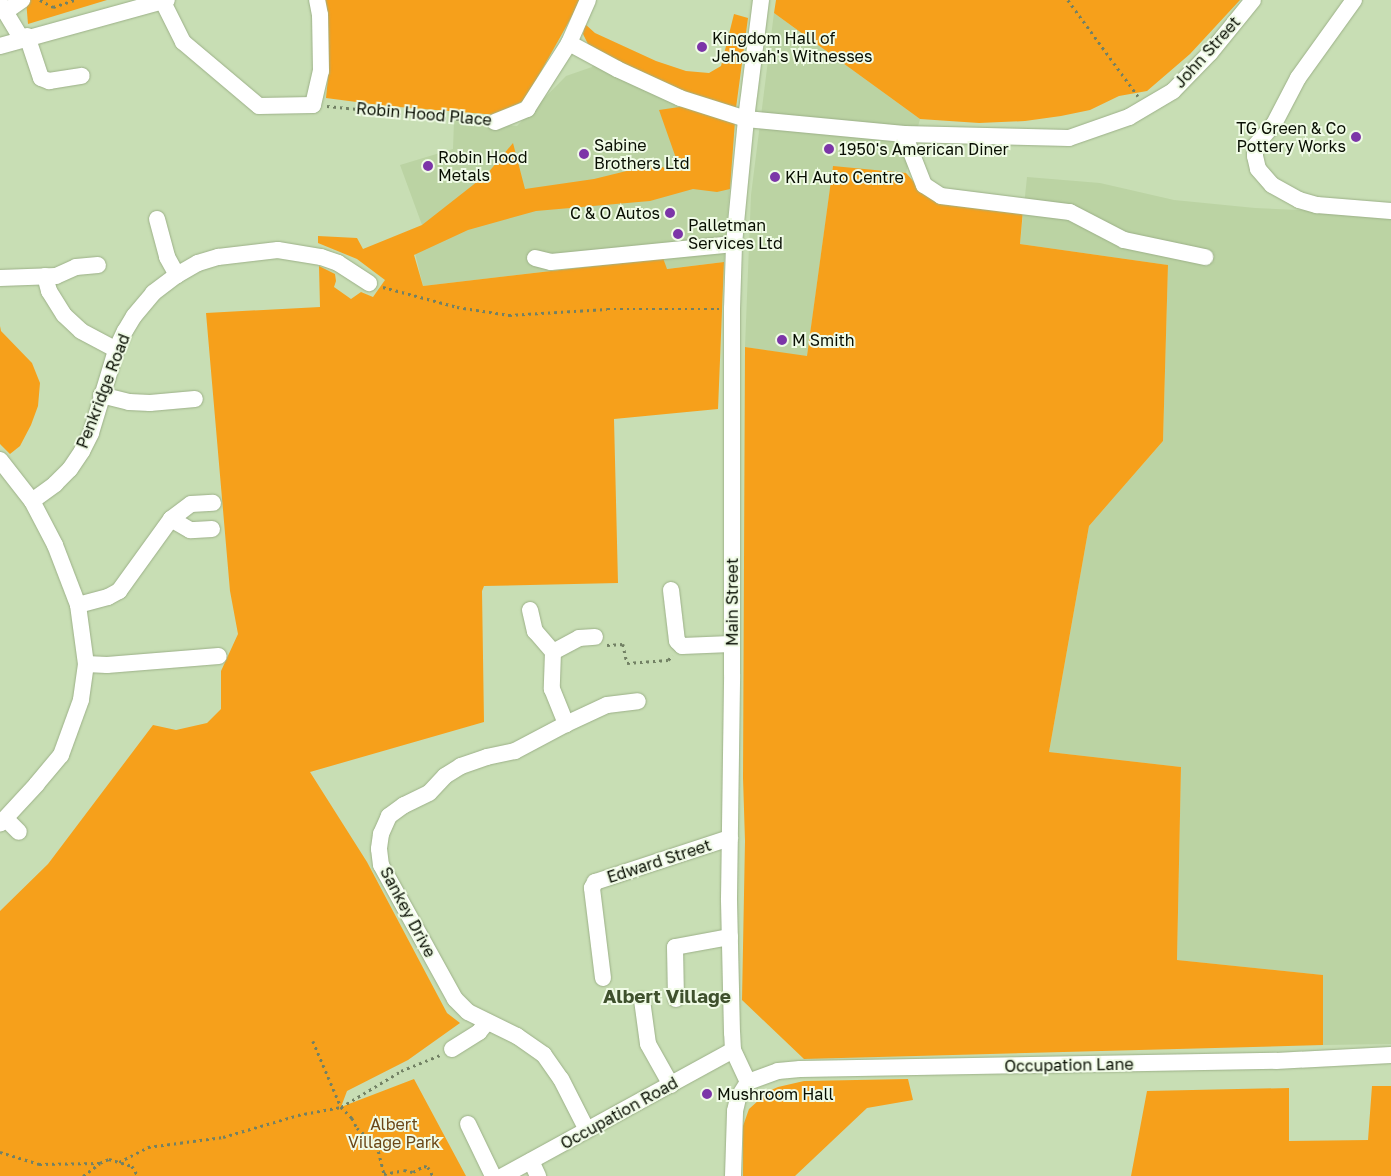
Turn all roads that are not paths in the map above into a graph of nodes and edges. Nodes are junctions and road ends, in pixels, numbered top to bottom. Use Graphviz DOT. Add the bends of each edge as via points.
graph roads {
  1 [pos="22,0"];
  2 [pos="317,0"];
  3 [pos="588,0"];
  4 [pos="762,0"];
  5 [pos="1252,0"];
  6 [pos="1354,0"];
  7 [pos="165,1"];
  8 [pos="3,7"];
  9 [pos="24,37"];
  10 [pos="569,43"];
  11 [pos="0,46"];
  12 [pos="82,76"];
  13 [pos="746,120"];
  14 [pos="495,122"];
  15 [pos="904,134"];
  16 [pos="1391,211"];
  17 [pos="157,219"];
  18 [pos="734,244"];
  19 [pos="1205,257"];
  20 [pos="535,258"];
  21 [pos="98,265"];
  22 [pos="177,275"];
  23 [pos="46,277"];
  24 [pos="0,278"];
  25 [pos="369,283"];
  26 [pos="116,350"];
  27 [pos="101,395"];
  28 [pos="195,399"];
  29 [pos="0,460"];
  30 [pos="32,500"];
  31 [pos="213,503"];
  32 [pos="171,519"];
  33 [pos="212,529"];
  34 [pos="670,590"];
  35 [pos="78,605"];
  36 [pos="530,610"];
  37 [pos="595,637"];
  38 [pos="731,644"];
  39 [pos="553,652"];
  40 [pos="218,656"];
  41 [pos="86,664"];
  42 [pos="638,701"];
  43 [pos="566,724"];
  44 [pos="3,821"];
  45 [pos="19,832"];
  46 [pos="730,838"];
  47 [pos="730,937"];
  48 [pos="603,978"];
  49 [pos="676,999"];
  50 [pos="642,1000"];
  51 [pos="487,1022"];
  52 [pos="452,1049"];
  53 [pos="733,1050"];
  54 [pos="1391,1055"];
  55 [pos="748,1082"];
  56 [pos="671,1085"];
  57 [pos="468,1124"];
  58 [pos="588,1130"];
  59 [pos="534,1169"];
  60 [pos="493,1176"];
  61 [pos="504,1176"];
  62 [pos="733,1176"];
  1 -- 8 [label="street"];
  2 -- 7 [label="street" via="321,71 313,105 258,106 183,42"];
  3 -- 10 [label="street, Robin Hood Place"];
  4 -- 13 [label="street, Main Street"];
  5 -- 15 [label="street, John Street" via="1210,53 1179,84 1129,117 1068,138"];
  6 -- 16 [label="street" via="1298,78 1274,124 1255,146 1255,156 1258,169 1272,185 1300,200 1317,205"];
  7 -- 9 [label="street"];
  8 -- 9 [label="street"];
  9 -- 11 [label="street"];
  9 -- 12 [label="street" via="41,78 49,81"];
  10 -- 13 [label="street, John Street" via="680,98"];
  10 -- 14 [label="street, Robin Hood Place" via="527,109"];
  13 -- 15 [label="street, John Street"];
  13 -- 18 [label="street, Main Street"];
  15 -- 19 [label="street" via="924,185 941,196 1070,212 1124,240"];
  17 -- 22 [label="street" via="167,257"];
  18 -- 20 [label="street" via="551,262"];
  18 -- 38 [label="street, Main Street"];
  21 -- 23 [label="street" via="76,267"];
  22 -- 25 [label="street, Penkridge Road" via="198,263 218,257 278,250 338,263"];
  22 -- 26 [label="street, Penkridge Road" via="154,293 134,316"];
  23 -- 24 [label="street"];
  23 -- 26 [label="street" via="49,291 64,315 81,331"];
  26 -- 27 [label="street, Penkridge Road"];
  27 -- 28 [label="street" via="150,404"];
  27 -- 30 [label="street, Penkridge Road" via="91,433 82,451 55,484"];
  29 -- 30 [label="street"];
  30 -- 35 [label="street" via="55,545"];
  31 -- 32 [label="street" via="191,504"];
  32 -- 33 [label="street" via="190,530"];
  32 -- 35 [label="street" via="118,591"];
  34 -- 38 [label="street" via="677,641 682,646"];
  35 -- 41 [label="street"];
  36 -- 39 [label="street" via="535,631"];
  37 -- 39 [label="street" via="579,638"];
  38 -- 46 [label="street, Main Street"];
  39 -- 43 [label="street" via="552,689"];
  40 -- 41 [label="street" via="179,669"];
  41 -- 44 [label="street" via="81,700 61,755"];
  42 -- 43 [label="street, Sankey Drive" via="587,712"];
  43 -- 51 [label="street, Sankey Drive" via="515,751 461,766 445,776 429,793 389,816 381,834 381,866 455,999 468,1012"];
  44 -- 45 [label="street"];
  46 -- 47 [label="street, Main Street"];
  46 -- 48 [label="street, Edward Street" via="595,882 592,888"];
  47 -- 49 [label="street" via="675,947"];
  47 -- 53 [label="street, Main Street"];
  50 -- 56 [label="street" via="648,1044"];
  51 -- 52 [label="street" via="479,1032"];
  51 -- 58 [label="street, Sankey Drive" via="544,1055 561,1079"];
  53 -- 55 [label="street, Main Street"];
  53 -- 56 [label="street, Occupation Road"];
  54 -- 55 [label="street, Occupation Lane" via="1276,1061 800,1069 773,1072"];
  55 -- 62 [label="street" via="738,1098 735,1111"];
  56 -- 58 [label="street, Occupation Road"];
  57 -- 60 [label="street"];
  58 -- 59 [label="street, Occupation Road"];
  59 -- 61 [label="street, Occupation Road"];
}
